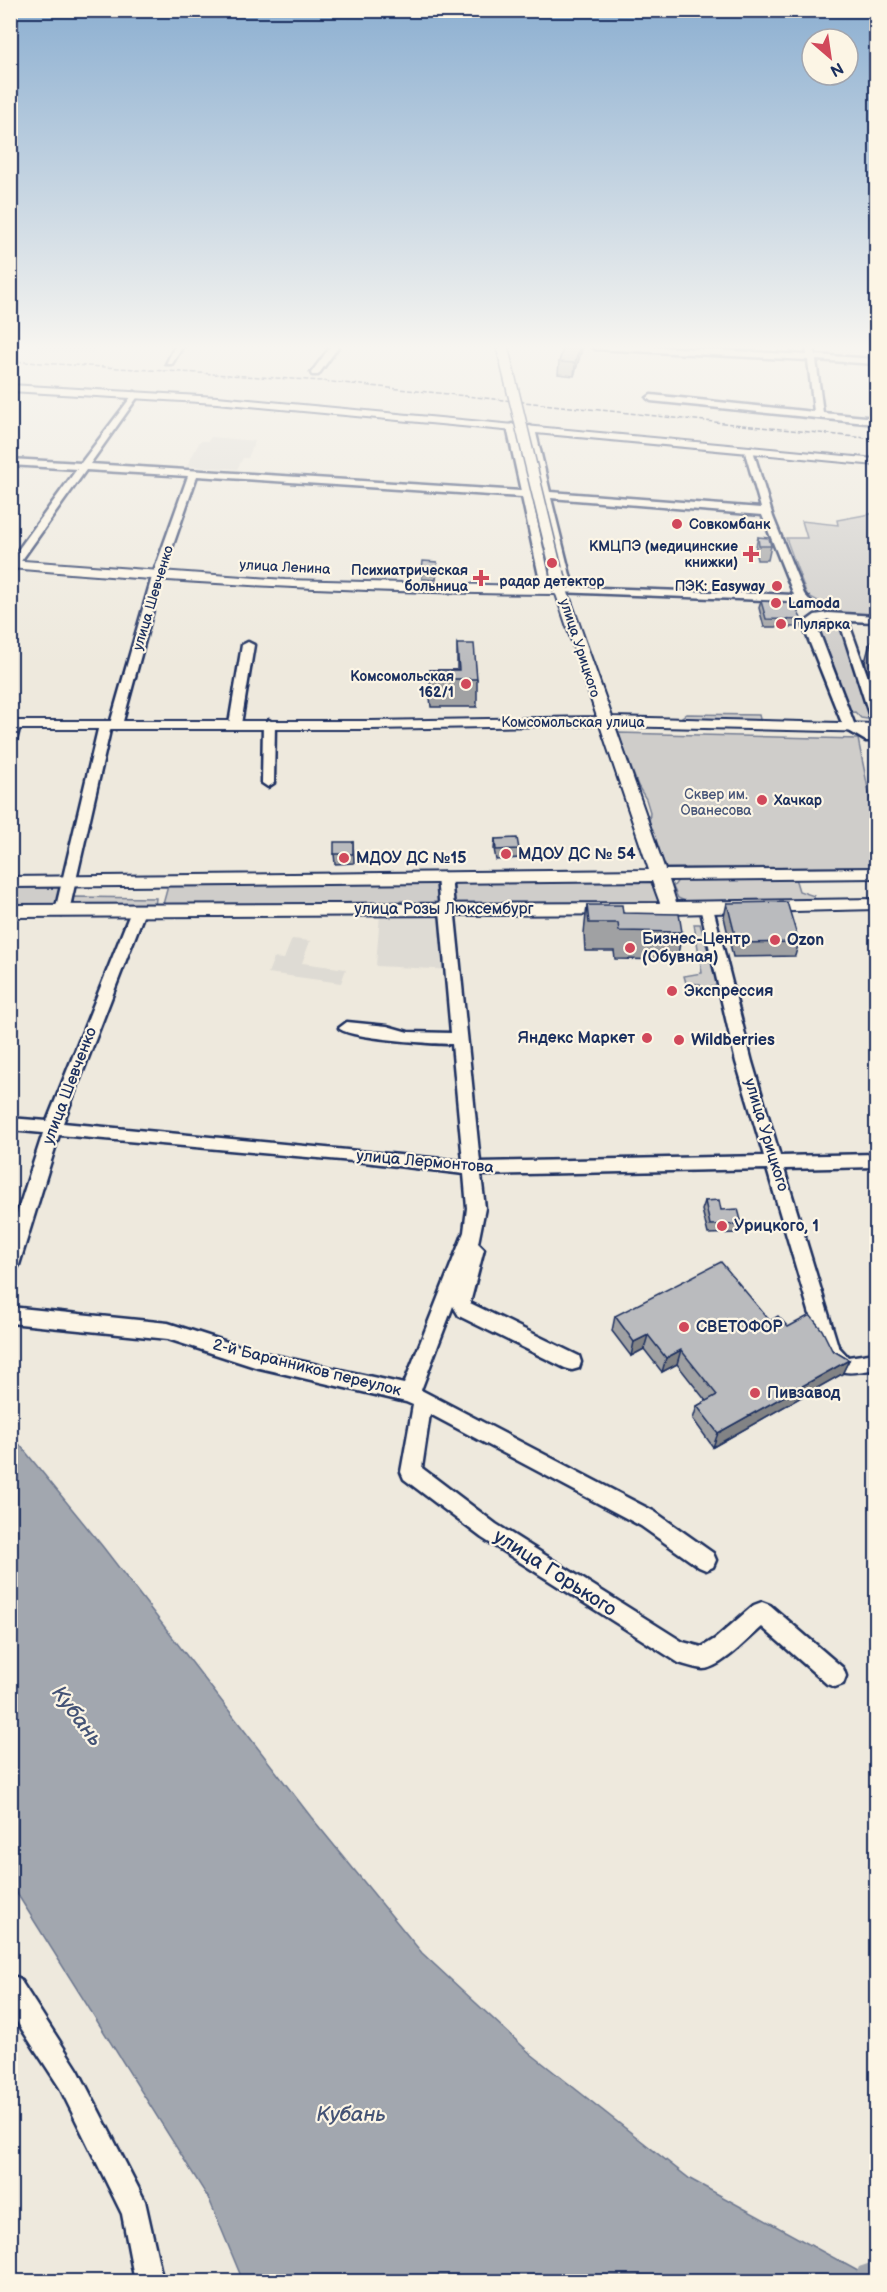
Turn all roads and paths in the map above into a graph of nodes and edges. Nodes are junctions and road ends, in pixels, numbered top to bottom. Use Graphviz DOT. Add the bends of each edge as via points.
graph roads {
  1 [pos="96,453"];
  2 [pos="517,453"];
  3 [pos="527,453"];
  4 [pos="535,453"];
  5 [pos="750,453"];
  6 [pos="788,453"];
  7 [pos="10,462"];
  8 [pos="876,462"];
  9 [pos="86,467"];
  10 [pos="194,472"];
  11 [pos="526,494"];
  12 [pos="545,495"];
  13 [pos="767,512"];
  14 [pos="11,566"];
  15 [pos="157,577"];
  16 [pos="559,590"];
  17 [pos="808,605"];
  18 [pos="838,617"];
  19 [pos="876,619"];
  20 [pos="248,645"];
  21 [pos="876,717"];
  22 [pos="604,721"];
  23 [pos="235,724"];
  24 [pos="269,724"];
  25 [pos="12,725"];
  26 [pos="110,725"];
  27 [pos="850,728"];
  28 [pos="876,730"];
  29 [pos="10,741"];
  30 [pos="268,783"];
  31 [pos="876,873"];
  32 [pos="657,874"];
  33 [pos="444,877"];
  34 [pos="67,881"];
  35 [pos="10,882"];
  36 [pos="876,904"];
  37 [pos="446,908"];
  38 [pos="670,908"];
  39 [pos="707,908"];
  40 [pos="10,911"];
  41 [pos="62,911"];
  42 [pos="138,911"];
  43 [pos="347,1028"];
  44 [pos="461,1039"];
  45 [pos="10,1124"];
  46 [pos="53,1127"];
  47 [pos="876,1160"];
  48 [pos="776,1164"];
  49 [pos="474,1169"];
  50 [pos="469,1241"];
  51 [pos="10,1265"];
  52 [pos="10,1315"];
  53 [pos="876,1361"];
  54 [pos="572,1362"];
  55 [pos="417,1398"];
  56 [pos="706,1560"];
  57 [pos="835,1676"];
  58 [pos="10,1987"];
  59 [pos="149,2282"];
  1 -- 9 [label="street"];
  2 -- 11 [label="street, улица Урицкого"];
  3 -- 16 [label="main road, улица Урицкого, bridge"];
  4 -- 12 [label="street, улица Урицкого"];
  5 -- 13 [label="street"];
  6 -- 8 [label="main road"];
  7 -- 9 [label="street"];
  9 -- 10 [label="street"];
  9 -- 14 [label="street"];
  10 -- 11 [label="street"];
  10 -- 15 [label="street, улица Шевченко"];
  11 -- 12 [label="street"];
  11 -- 16 [label="street, улица Урицкого"];
  12 -- 13 [label="street"];
  12 -- 16 [label="street, улица Урицкого"];
  13 -- 17 [label="street" via="799,595"];
  14 -- 15 [label="main road, улица Ленина"];
  15 -- 16 [label="main road, улица Ленина"];
  15 -- 26 [label="street, улица Шевченко"];
  16 -- 17 [label="street, улица Ленина" via="792,598"];
  16 -- 22 [label="main road, улица Урицкого"];
  17 -- 18 [label="street, улица Ленина"];
  18 -- 19 [label="street"];
  18 -- 21 [label="street" via="846,625"];
  18 -- 27 [label="street" via="814,618 810,628"];
  20 -- 23 [label="street"];
  22 -- 24 [label="main road, Комсомольская улица"];
  22 -- 27 [label="main road, Комсомольская улица"];
  22 -- 32 [label="main road, улица Урицкого"];
  23 -- 24 [label="main road, Комсомольская улица"];
  23 -- 26 [label="main road, Комсомольская улица"];
  24 -- 30 [label="street"];
  25 -- 26 [label="main road, Комсомольская улица"];
  25 -- 29 [label="street, Комсомольская улица"];
  26 -- 34 [label="street, улица Шевченко"];
  27 -- 28 [label="main road, Комсомольская улица"];
  31 -- 32 [label="main road, улица Розы Люксембург"];
  32 -- 33 [label="main road, улица Розы Люксембург"];
  32 -- 38 [label="main road, улица Урицкого"];
  33 -- 34 [label="main road, улица Розы Люксембург"];
  33 -- 37 [label="street, улица Горького"];
  34 -- 35 [label="main road, улица Розы Люксембург"];
  34 -- 41 [label="street, улица Шевченко"];
  36 -- 39 [label="main road, улица Розы Люксембург"];
  37 -- 38 [label="main road, улица Розы Люксембург"];
  37 -- 42 [label="main road, улица Розы Люксембург"];
  37 -- 44 [label="street, улица Горького"];
  38 -- 39 [label="main road, улица Розы Люксембург"];
  39 -- 48 [label="street, улица Урицкого" via="731,1015"];
  40 -- 41 [label="main road, улица Розы Люксембург"];
  41 -- 42 [label="main road, улица Розы Люксембург"];
  42 -- 46 [label="street, улица Шевченко"];
  43 -- 44 [label="street" via="408,1038"];
  44 -- 49 [label="street, улица Горького"];
  45 -- 46 [label="street, улица Лермонтова"];
  46 -- 49 [label="street, улица Лермонтова"];
  46 -- 51 [label="street, улица Шевченко"];
  47 -- 48 [label="street, улица Лермонтова"];
  48 -- 49 [label="street, улица Лермонтова"];
  48 -- 53 [label="street, улица Урицкого" via="828,1349 846,1366"];
  49 -- 50 [label="street, улица Горького" via="477,1209"];
  50 -- 54 [label="street, улица Горького" via="476,1248 461,1304 465,1311"];
  50 -- 55 [label="street, улица Горького"];
  52 -- 55 [label="street, 2-й Баранников переулок" via="168,1331 255,1359"];
  55 -- 56 [label="street, 2-й Баранников переулок" via="648,1519"];
  55 -- 57 [label="street, улица Горького" via="411,1472 489,1531 679,1652 704,1658 723,1647 762,1612"];
  58 -- 59 [label="street" via="69,2079 135,2211"];
}
